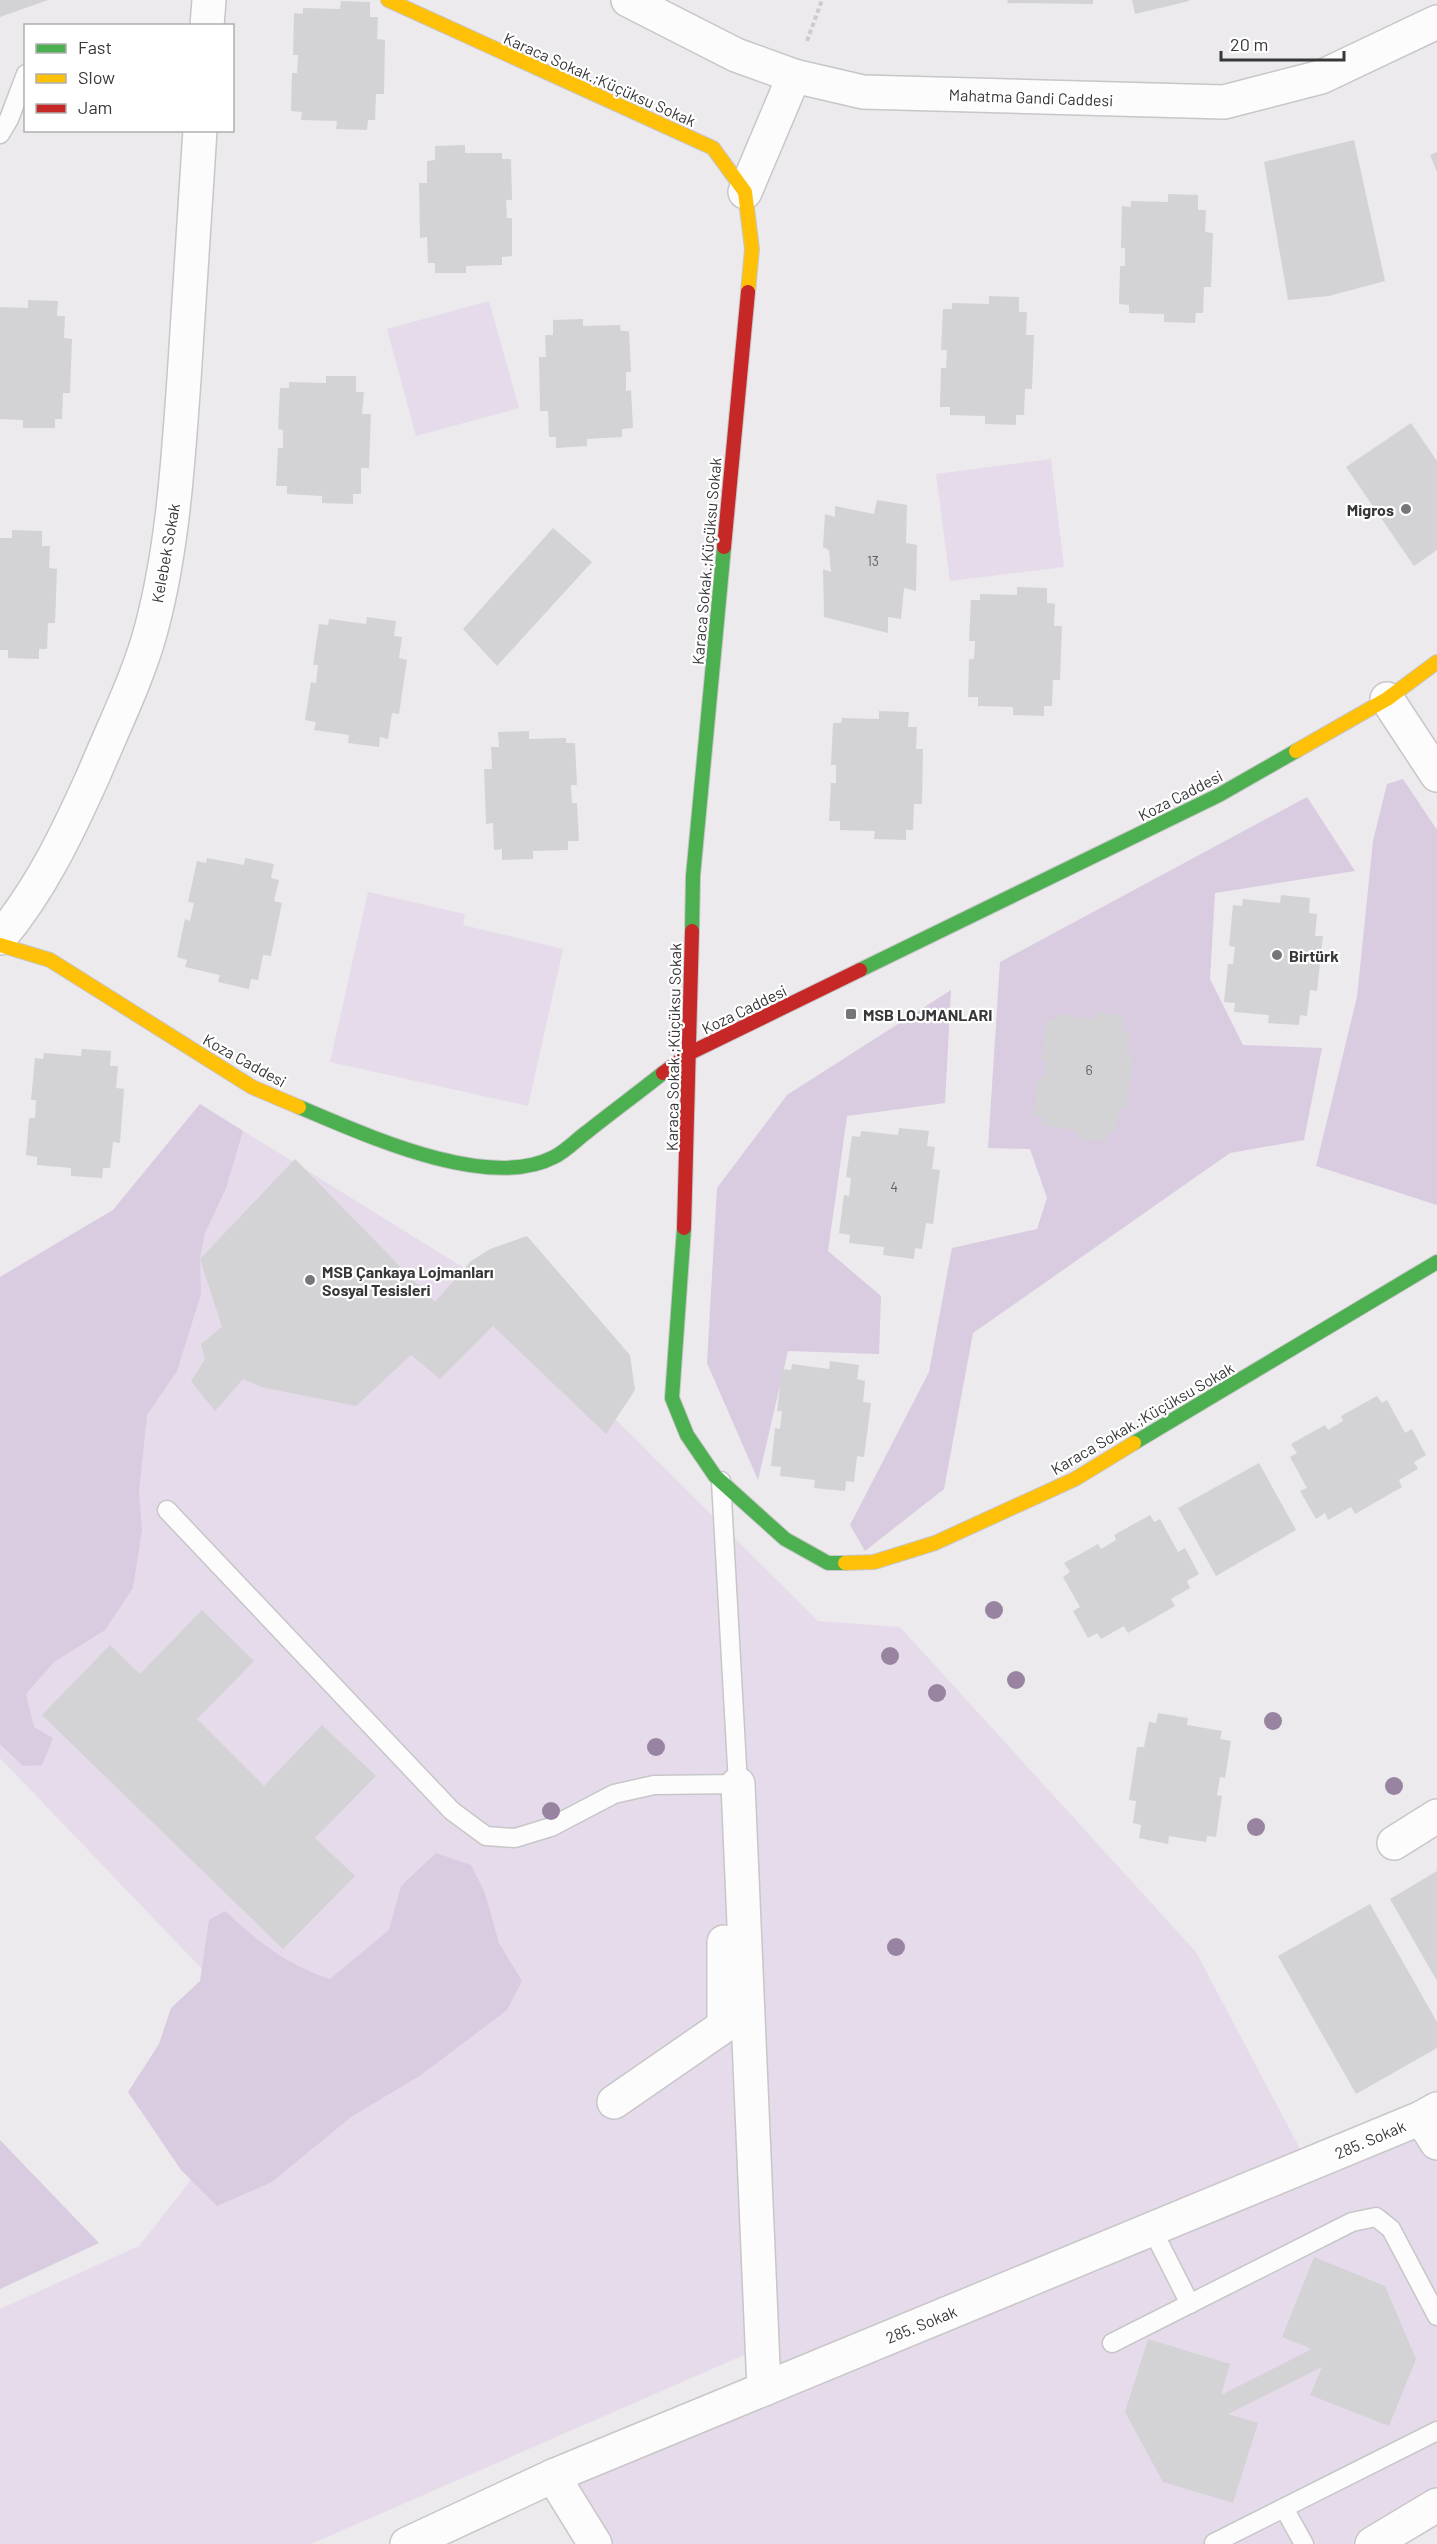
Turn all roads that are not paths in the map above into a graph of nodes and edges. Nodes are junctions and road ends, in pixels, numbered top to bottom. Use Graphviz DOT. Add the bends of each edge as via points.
graph roads {
  1 [pos="208,0"];
  2 [pos="388,0"];
  3 [pos="628,0"];
  4 [pos="1437,22"];
  5 [pos="207,24"];
  6 [pos="794,76"];
  7 [pos="24,79"];
  8 [pos="200,132"];
  9 [pos="0,134"];
  10 [pos="745,192"];
  11 [pos="1437,662"];
  12 [pos="1387,699"];
  13 [pos="1437,775"];
  14 [pos="0,938"];
  15 [pos="0,945"];
  16 [pos="690,1053"];
  17 [pos="1437,1262"];
  18 [pos="721,1481"];
  19 [pos="167,1510"];
  20 [pos="738,1792"];
  21 [pos="1437,1816"];
  22 [pos="1394,1842"];
  23 [pos="615,2102"];
  24 [pos="1432,2123"];
  25 [pos="1152,2229"];
  26 [pos="1190,2304"];
  27 [pos="1437,2316"];
  28 [pos="1112,2343"];
  29 [pos="764,2389"];
  30 [pos="1437,2431"];
  31 [pos="553,2476"];
  32 [pos="1437,2505"];
  33 [pos="1284,2508"];
  34 [pos="1214,2543"];
  35 [pos="407,2544"];
  36 [pos="595,2544"];
  37 [pos="1304,2544"];
  38 [pos="1372,2544"];
  1 -- 5 [label="street"];
  2 -- 10 [label="street, Karaca Sokak.;Küçüksu Sokak" via="712,148"];
  3 -- 6 [label="street, Mahatma Gandi Caddesi" via="736,55"];
  4 -- 6 [label="street, Mahatma Gandi Caddesi" via="1321,77 1224,102 863,92"];
  6 -- 10 [label="street"];
  7 -- 9 [label="lane"];
  8 -- 14 [label="street, Kelebek Sokak" via="177,480 152,628 119,714 50,865 23,911"];
  10 -- 16 [label="street, Karaca Sokak.;Küçüksu Sokak" via="752,249 693,876"];
  11 -- 12 [label="street, Koza Caddesi"];
  12 -- 13 [label="street"];
  12 -- 16 [label="street, Koza Caddesi" via="1219,795"];
  15 -- 16 [label="street, Koza Caddesi" via="50,960 252,1087 364,1135 462,1165 503,1169 554,1157"];
  16 -- 18 [label="street, Karaca Sokak.;Küçüksu Sokak" via="684,1243 672,1398 687,1435"];
  17 -- 18 [label="street, Karaca Sokak.;Küçüksu Sokak" via="1075,1479 935,1543 874,1562 828,1563 785,1539"];
  18 -- 20 [label="lane"];
  19 -- 20 [label="lane" via="452,1811 486,1836 515,1838 551,1827 614,1794 654,1785"];
  20 -- 23 [label="street" via="720,1803 724,2026"];
  20 -- 29 [label="street"];
  21 -- 22 [label="street"];
  24 -- 25 [label="street, 285. Sokak"];
  25 -- 26 [label="lane"];
  25 -- 29 [label="street, 285. Sokak"];
  26 -- 27 [label="lane" via="1352,2222 1376,2217 1391,2229"];
  26 -- 28 [label="lane"];
  29 -- 31 [label="street, 285. Sokak"];
  30 -- 33 [label="lane"];
  31 -- 35 [label="street, 285. Sokak"];
  31 -- 36 [label="street"];
  32 -- 38 [label="street"];
  33 -- 34 [label="lane"];
  33 -- 37 [label="lane"];
}
